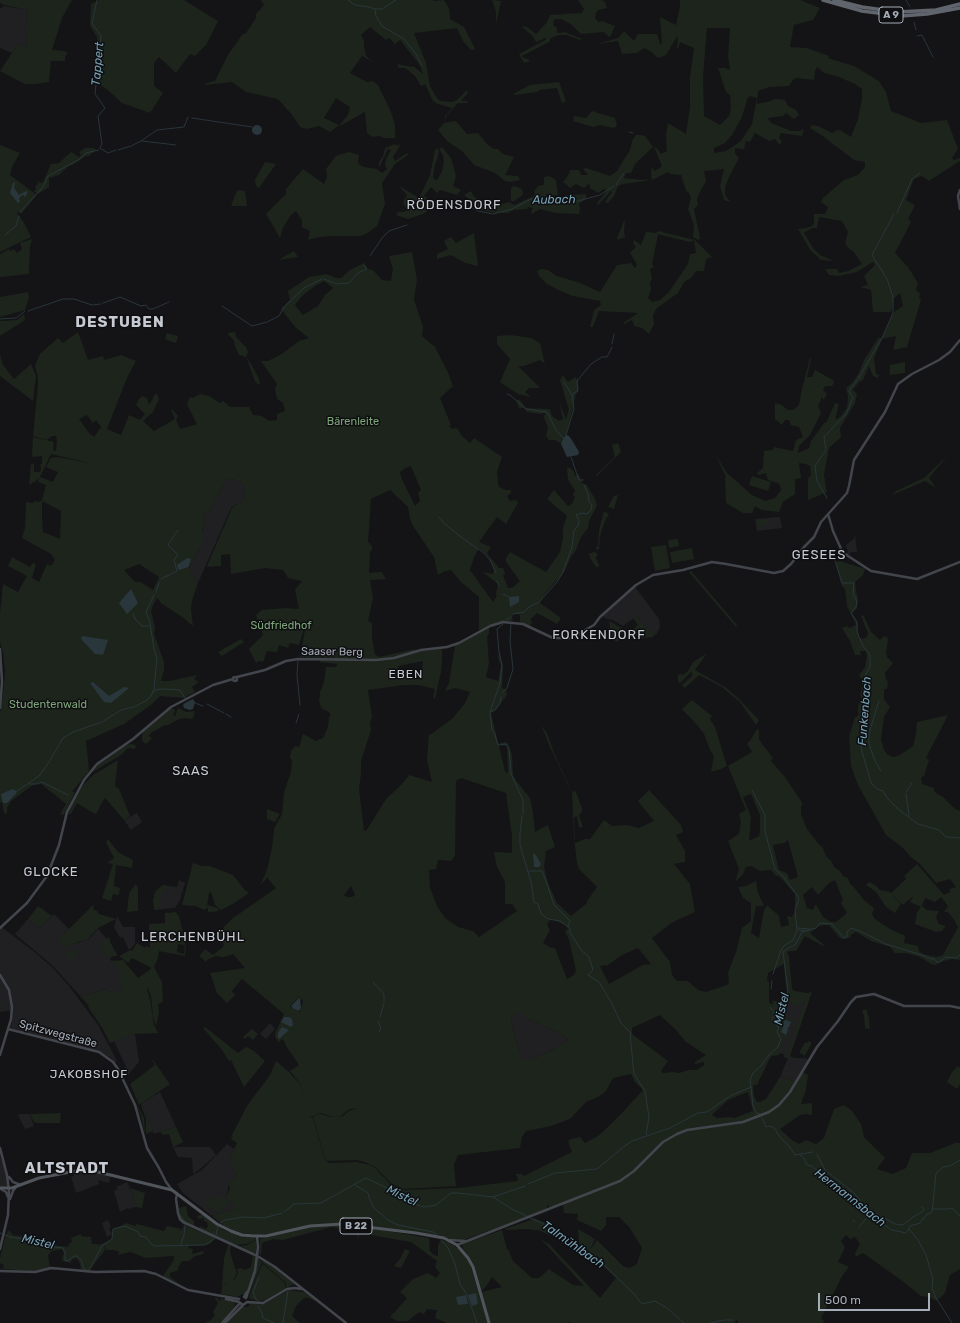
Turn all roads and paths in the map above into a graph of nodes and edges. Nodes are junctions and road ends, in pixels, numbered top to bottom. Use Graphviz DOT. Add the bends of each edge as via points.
graph roads {
  1 [pos="823,0"];
  2 [pos="834,0"];
  3 [pos="960,4"];
  4 [pos="960,8"];
  5 [pos="960,190"];
  6 [pos="960,209"];
  7 [pos="960,340"];
  8 [pos="828,514"];
  9 [pos="960,562"];
  10 [pos="0,649"];
  11 [pos="0,708"];
  12 [pos="0,928"];
  13 [pos="0,975"];
  14 [pos="960,1008"];
  15 [pos="8,1029"];
  16 [pos="0,1055"];
  17 [pos="0,1148"];
  18 [pos="7,1175"];
  19 [pos="166,1182"];
  20 [pos="21,1185"];
  21 [pos="15,1187"];
  22 [pos="1,1188"];
  23 [pos="166,1188"];
  24 [pos="9,1189"];
  25 [pos="172,1190"];
  26 [pos="177,1194"];
  27 [pos="9,1201"];
  28 [pos="257,1236"];
  29 [pos="450,1240"];
  30 [pos="462,1242"];
  31 [pos="457,1245"];
  32 [pos="0,1249"];
  33 [pos="463,1250"];
  34 [pos="1,1270"];
  35 [pos="297,1284"];
  36 [pos="294,1288"];
  37 [pos="304,1290"];
  38 [pos="210,1295"];
  39 [pos="246,1299"];
  40 [pos="232,1300"];
  41 [pos="240,1302"];
  42 [pos="233,1312"];
  43 [pos="222,1323"];
  44 [pos="225,1323"];
  45 [pos="346,1323"];
  46 [pos="489,1323"];
  1 -- 4 [label="highway, A 9" via="862,11 900,16"];
  2 -- 3 [label="highway, A 9" via="898,12 936,10"];
  5 -- 6 [label="street"];
  7 -- 8 [label="street" via="939,360 898,384 885,412 854,460 848,490"];
  8 -- 9 [label="street" via="842,551 871,571 917,579"];
  8 -- 12 [label="street, Saaser Berg" via="814,537 787,568 778,573 708,562 656,575 634,587 594,625 571,638 553,638 517,623 497,623 447,647 376,660 298,659 213,685 171,707 133,739 97,764 84,780 67,812 59,845 47,876 35,893"];
  10 -- 11 [label="street"];
  13 -- 15 [label="street" via="11,999 12,1010"];
  14 -- 30 [label="street" via="904,1006 874,994 856,997 817,1048 790,1092 774,1108 743,1122 687,1130 677,1134 663,1142 620,1182"];
  15 -- 16 [label="street"];
  15 -- 19 [label="street, Spitzwegstraße" via="99,1052 113,1062 135,1105 147,1148"];
  17 -- 18 [label="street"];
  18 -- 20 [label="street" via="13,1182"];
  18 -- 24 [label="street"];
  19 -- 23 [label="street, Spitzwegstraße"];
  19 -- 25 [label="street, Spitzwegstraße"];
  20 -- 21 [label="main road, B 22"];
  20 -- 23 [label="main road, B 22" via="39,1178 94,1170"];
  21 -- 24 [label="main road, B 22"];
  21 -- 27 [label="street"];
  22 -- 24 [label="main road, B 22"];
  22 -- 27 [label="street" via="6,1192"];
  23 -- 25 [label="main road, B 22"];
  24 -- 27 [label="street"];
  25 -- 26 [label="main road, B 22"];
  26 -- 28 [label="main road, B 22" via="219,1225 239,1234"];
  26 -- 35 [label="street, bridge" via="181,1221 254,1254"];
  27 -- 32 [label="street"];
  28 -- 29 [label="main road, B 22" via="310,1226 342,1224"];
  28 -- 39 [label="street" via="256,1263"];
  29 -- 30 [label="street"];
  29 -- 31 [label="main road, B 22"];
  30 -- 31 [label="street"];
  30 -- 33 [label="street"];
  31 -- 33 [label="main road, B 22"];
  33 -- 46 [label="main road, B 22" via="472,1267"];
  34 -- 38 [label="street" via="35,1272 51,1268 91,1272 147,1271 188,1290"];
  35 -- 36 [label="street"];
  35 -- 37 [label="street"];
  36 -- 37 [label="street"];
  36 -- 39 [label="street" via="285,1290 265,1302 256,1303"];
  37 -- 45 [label="street"];
  38 -- 40 [label="street"];
  38 -- 41 [label="street"];
  39 -- 41 [label="street"];
  39 -- 41 [label="street" via="242,1297"];
  40 -- 41 [label="street"];
  40 -- 42 [label="street" via="236,1304"];
  41 -- 42 [label="street"];
  41 -- 44 [label="street"];
  42 -- 43 [label="street"];
}
